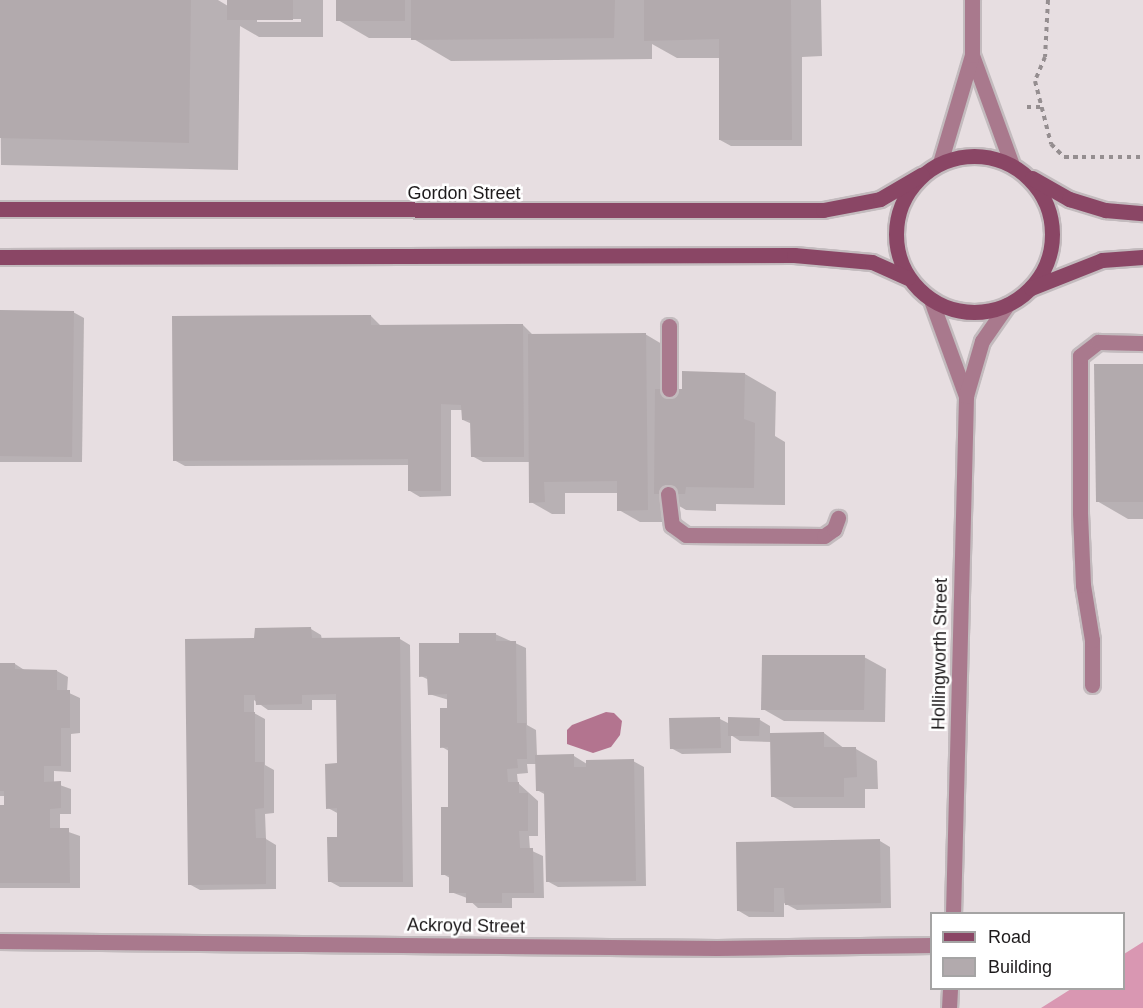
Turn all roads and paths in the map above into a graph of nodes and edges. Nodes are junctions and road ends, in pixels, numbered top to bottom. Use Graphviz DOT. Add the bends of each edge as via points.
graph roads {
  1 [pos="972,0"];
  2 [pos="1048,0"];
  3 [pos="972,55"];
  4 [pos="1027,107"];
  5 [pos="1041,107"];
  6 [pos="1143,157"];
  7 [pos="940,162"];
  8 [pos="1018,169"];
  9 [pos="921,175"];
  10 [pos="0,209"];
  11 [pos="1143,213"];
  12 [pos="0,257"];
  13 [pos="1143,257"];
  14 [pos="908,278"];
  15 [pos="1031,288"];
  16 [pos="931,300"];
  17 [pos="1007,305"];
  18 [pos="669,326"];
  19 [pos="1143,343"];
  20 [pos="669,389"];
  21 [pos="966,396"];
  22 [pos="668,494"];
  23 [pos="838,518"];
  24 [pos="1092,685"];
  25 [pos="953,912"];
  26 [pos="0,941"];
  27 [pos="930,945"];
  28 [pos="950,990"];
  29 [pos="949,1008"];
  1 -- 3 [label="street"];
  2 -- 5 [label="path" via="1046,57 1035,81"];
  3 -- 7 [label="street"];
  3 -- 8 [label="street"];
  4 -- 5 [label="path"];
  5 -- 6 [label="path" via="1051,144 1064,157"];
  7 -- 8 [label="main road" via="976,155"];
  7 -- 9 [label="main road"];
  8 -- 11 [label="main road" via="1069,199 1105,210"];
  8 -- 15 [label="main road" via="1039,190 1052,227 1050,255"];
  9 -- 10 [label="main road, Gordon Street" via="880,199 823,210"];
  9 -- 14 [label="main road" via="900,205 895,228 900,261"];
  12 -- 14 [label="main road" via="794,255 872,262"];
  13 -- 15 [label="main road" via="1102,260"];
  14 -- 16 [label="main road"];
  15 -- 17 [label="main road"];
  16 -- 17 [label="main road" via="969,312"];
  16 -- 21 [label="street, Hollingworth Street"];
  17 -- 21 [label="street, Hollingworth Street" via="982,341"];
  18 -- 20 [label="street"];
  19 -- 24 [label="street" via="1098,342 1080,356 1080,513 1083,585 1092,640"];
  21 -- 25 [label="street, Hollingworth Street"];
  22 -- 23 [label="street" via="672,525 686,535 824,536 834,529"];
  26 -- 27 [label="street, Ackroyd Street" via="705,948"];
  28 -- 29 [label="street"];
}
